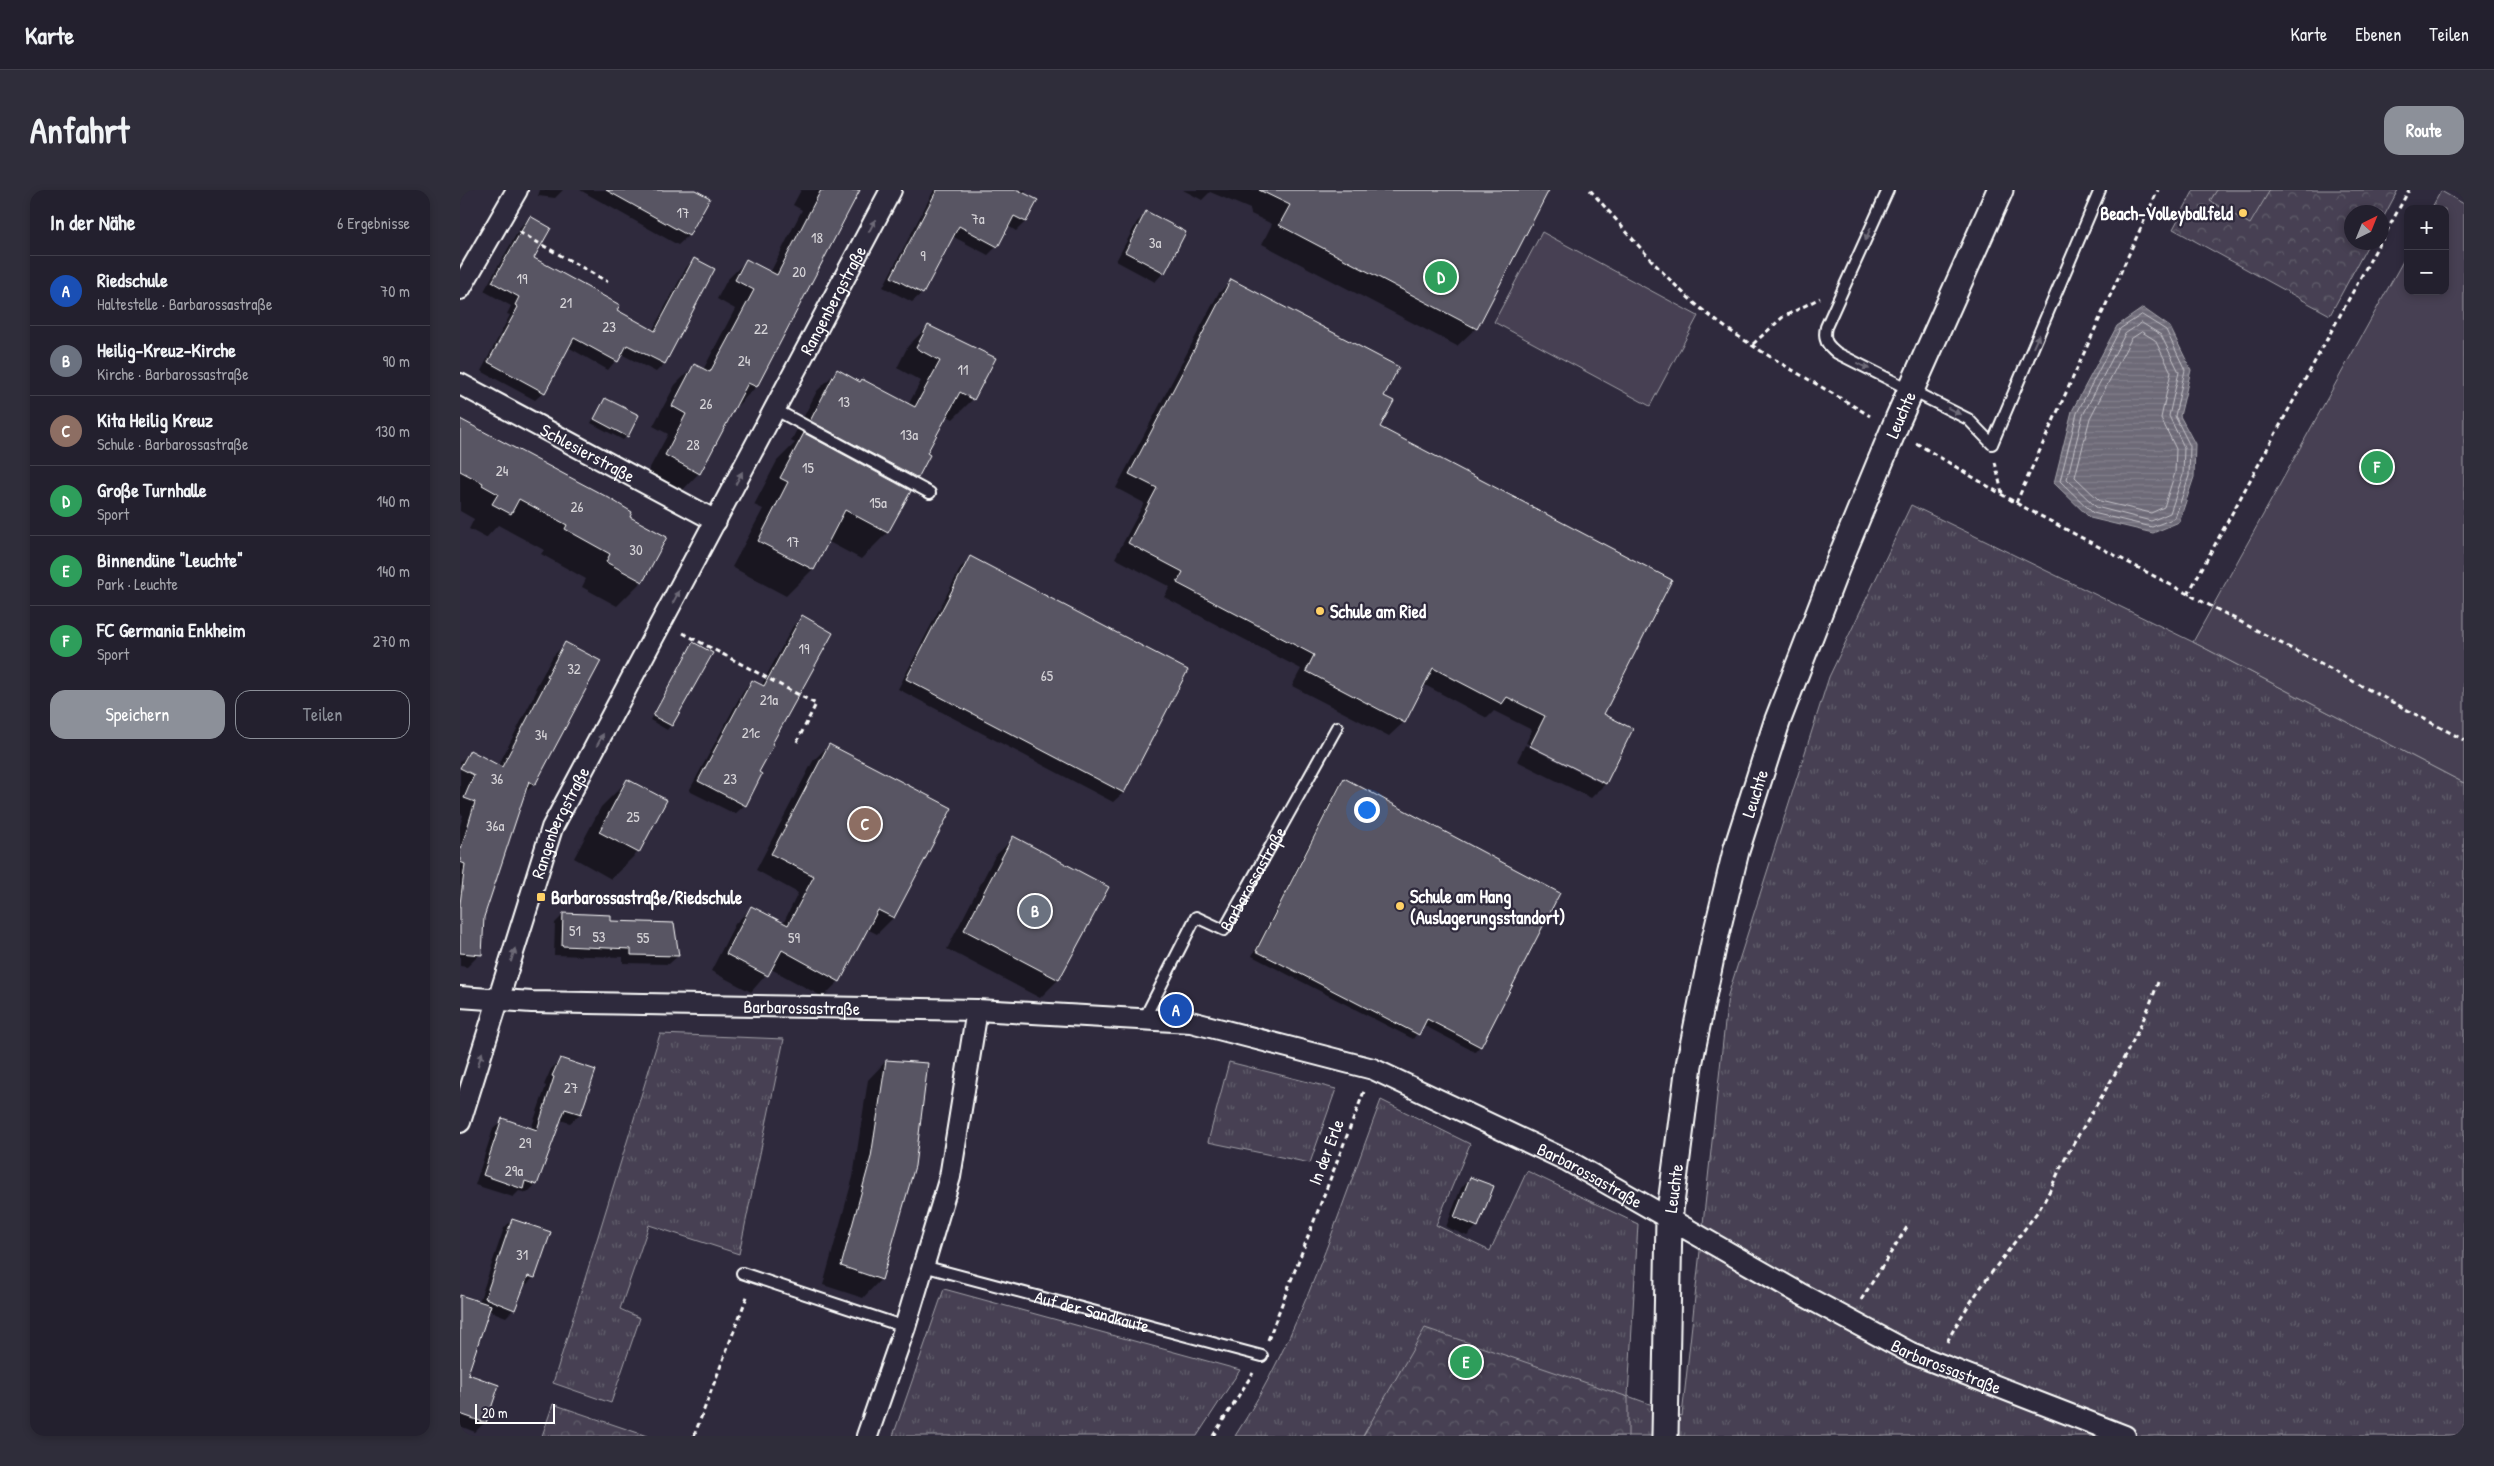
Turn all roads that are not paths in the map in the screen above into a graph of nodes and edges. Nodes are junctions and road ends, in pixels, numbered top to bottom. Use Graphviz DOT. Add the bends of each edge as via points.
graph roads {
  1 [pos="517,190"];
  2 [pos="891,190"];
  3 [pos="1888,190"];
  4 [pos="2000,190"];
  5 [pos="2100,190"];
  6 [pos="460,288"];
  7 [pos="460,384"];
  8 [pos="1911,390"];
  9 [pos="776,410"];
  10 [pos="930,493"];
  11 [pos="716,521"];
  12 [pos="1337,728"];
  13 [pos="460,997"];
  14 [pos="498,1001"];
  15 [pos="977,1010"];
  16 [pos="1144,1019"];
  17 [pos="460,1122"];
  18 [pos="1669,1219"];
  19 [pos="923,1266"];
  20 [pos="742,1273"];
  21 [pos="905,1328"];
  22 [pos="1262,1356"];
  23 [pos="867,1436"];
  24 [pos="1665,1436"];
  25 [pos="2125,1436"];
  1 -- 6 [label="street"];
  9 -- 2 [label="street, Rangenbergstraße, one-way"];
  3 -- 8 [label="lane, one-way" via="1826,327 1824,338 1827,346 1837,353"];
  4 -- 8 [label="street, Leuchte"];
  8 -- 5 [label="lane, one-way" via="1968,418 1992,444"];
  7 -- 11 [label="street, Schlesierstraße"];
  8 -- 18 [label="street, Leuchte" via="1810,632 1756,785 1714,943 1689,1065"];
  9 -- 10 [label="lane"];
  11 -- 9 [label="street, Rangenbergstraße, one-way"];
  14 -- 11 [label="street, Rangenbergstraße, one-way" via="552,828"];
  12 -- 16 [label="lane, Barbarossastraße" via="1224,930 1196,917"];
  13 -- 14 [label="street, Barbarossastraße"];
  14 -- 15 [label="street, Barbarossastraße"];
  17 -- 14 [label="street, Rangenbergstraße, one-way"];
  15 -- 16 [label="street, Barbarossastraße"];
  15 -- 19 [label="street" via="950,1177"];
  16 -- 18 [label="street, Barbarossastraße" via="1192,1022 1373,1069 1568,1161"];
  18 -- 24 [label="street, Leuchte"];
  18 -- 25 [label="street, Barbarossastraße" via="1911,1353"];
  19 -- 21 [label="street"];
  19 -- 22 [label="lane, Auf der Sandkaute"];
  20 -- 21 [label="lane"];
  21 -- 23 [label="street"];
}
